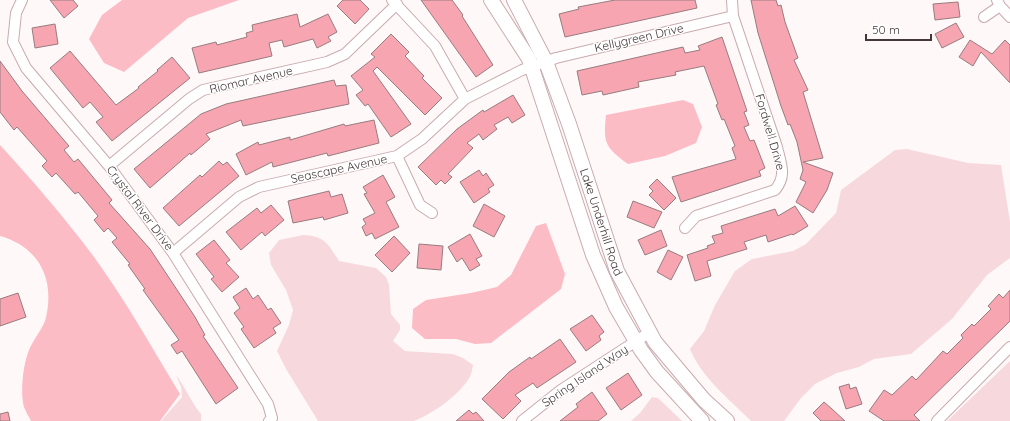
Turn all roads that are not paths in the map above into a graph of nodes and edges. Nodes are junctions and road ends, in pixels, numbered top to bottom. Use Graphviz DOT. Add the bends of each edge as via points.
graph roads {
  1 [pos="22,0"];
  2 [pos="491,0"];
  3 [pos="514,0"];
  4 [pos="732,0"];
  5 [pos="395,2"];
  6 [pos="999,3"];
  7 [pos="733,16"];
  8 [pos="984,17"];
  9 [pos="1010,17"];
  10 [pos="546,62"];
  11 [pos="532,66"];
  12 [pos="465,99"];
  13 [pos="397,156"];
  14 [pos="108,166"];
  15 [pos="432,213"];
  16 [pos="685,228"];
  17 [pos="173,253"];
  18 [pos="650,332"];
  19 [pos="636,341"];
  20 [pos="1010,347"];
  21 [pos="269,421"];
  22 [pos="522,421"];
  23 [pos="702,421"];
  24 [pos="727,421"];
  25 [pos="937,421"];
  1 -- 14 [label="street, Crystal River Drive" via="16,13 14,42 26,68"];
  2 -- 11 [label="street, Lake Underhill Road"];
  3 -- 10 [label="street, Lake Underhill Road"];
  4 -- 7 [label="street, Fordwell Drive"];
  5 -- 12 [label="street" via="434,46"];
  5 -- 14 [label="street, Riomar Avenue" via="345,54 327,62 203,90"];
  6 -- 8 [label="street"];
  6 -- 9 [label="street"];
  7 -- 10 [label="street, Kellygreen Drive"];
  7 -- 16 [label="street, Fordwell Drive" via="777,147 782,182 775,190 696,216"];
  10 -- 11 [label="street, Seascape Avenue"];
  10 -- 18 [label="street, Lake Underhill Road" via="618,271"];
  11 -- 12 [label="street, Seascape Avenue"];
  11 -- 19 [label="street, Lake Underhill Road" via="593,255 616,307"];
  12 -- 13 [label="street, Seascape Avenue" via="422,139"];
  13 -- 15 [label="street" via="420,205"];
  13 -- 17 [label="street, Seascape Avenue" via="259,187 239,198"];
  14 -- 17 [label="street, Crystal River Drive"];
  17 -- 21 [label="street, Crystal River Drive" via="268,404 272,418"];
  18 -- 19 [label="street, Spring Island Way"];
  18 -- 24 [label="street, Lake Underhill Road" via="671,362 704,400"];
  19 -- 22 [label="street, Spring Island Way" via="561,390"];
  19 -- 23 [label="street, Lake Underhill Road" via="657,372"];
  20 -- 25 [label="street"];
}
